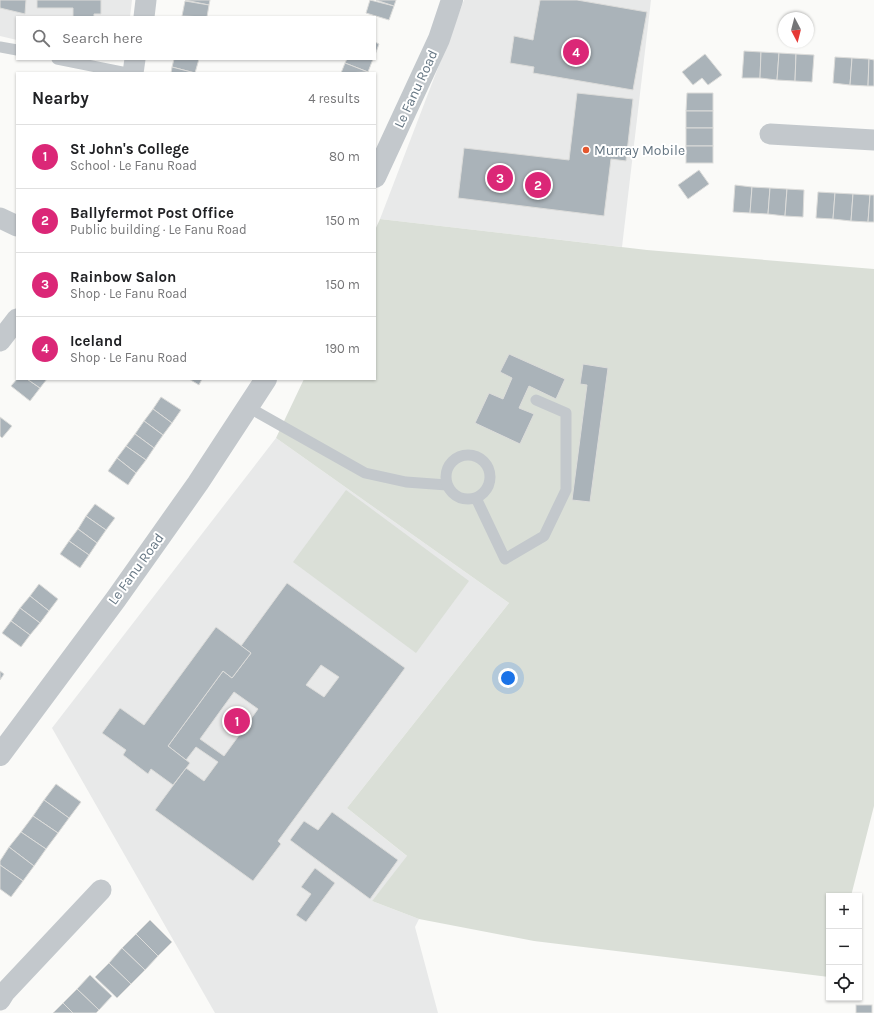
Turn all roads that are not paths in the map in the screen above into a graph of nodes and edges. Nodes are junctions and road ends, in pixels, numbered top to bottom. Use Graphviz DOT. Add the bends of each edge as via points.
graph roads {
  1 [pos="146,0"];
  2 [pos="452,0"];
  3 [pos="144,16"];
  4 [pos="0,46"];
  5 [pos="16,50"];
  6 [pos="62,60"];
  7 [pos="135,60"];
  8 [pos="122,72"];
  9 [pos="132,72"];
  10 [pos="770,134"];
  11 [pos="874,140"];
  12 [pos="376,175"];
  13 [pos="0,218"];
  14 [pos="16,226"];
  15 [pos="16,320"];
  16 [pos="0,341"];
  17 [pos="265,380"];
  18 [pos="536,400"];
  19 [pos="248,407"];
  20 [pos="447,485"];
  21 [pos="476,498"];
  22 [pos="0,755"];
  23 [pos="101,890"];
  24 [pos="0,1000"];
  1 -- 3 [label="street"];
  2 -- 12 [label="street, Le Fanu Road" via="439,39"];
  4 -- 5 [label="lane"];
  6 -- 8 [label="lane"];
  7 -- 9 [label="street"];
  10 -- 11 [label="street"];
  13 -- 14 [label="street"];
  15 -- 16 [label="street"];
  17 -- 19 [label="street, Le Fanu Road"];
  18 -- 21 [label="lane" via="566,413 566,490 544,536 505,559"];
  19 -- 20 [label="lane" via="365,473 406,482"];
  19 -- 22 [label="street, Le Fanu Road" via="189,496"];
  20 -- 21 [label="lane" via="455,496 469,500"];
  20 -- 21 [label="lane" via="446,470 455,459 461,456 476,456 483,460 490,473 488,488"];
  23 -- 24 [label="street"];
}
